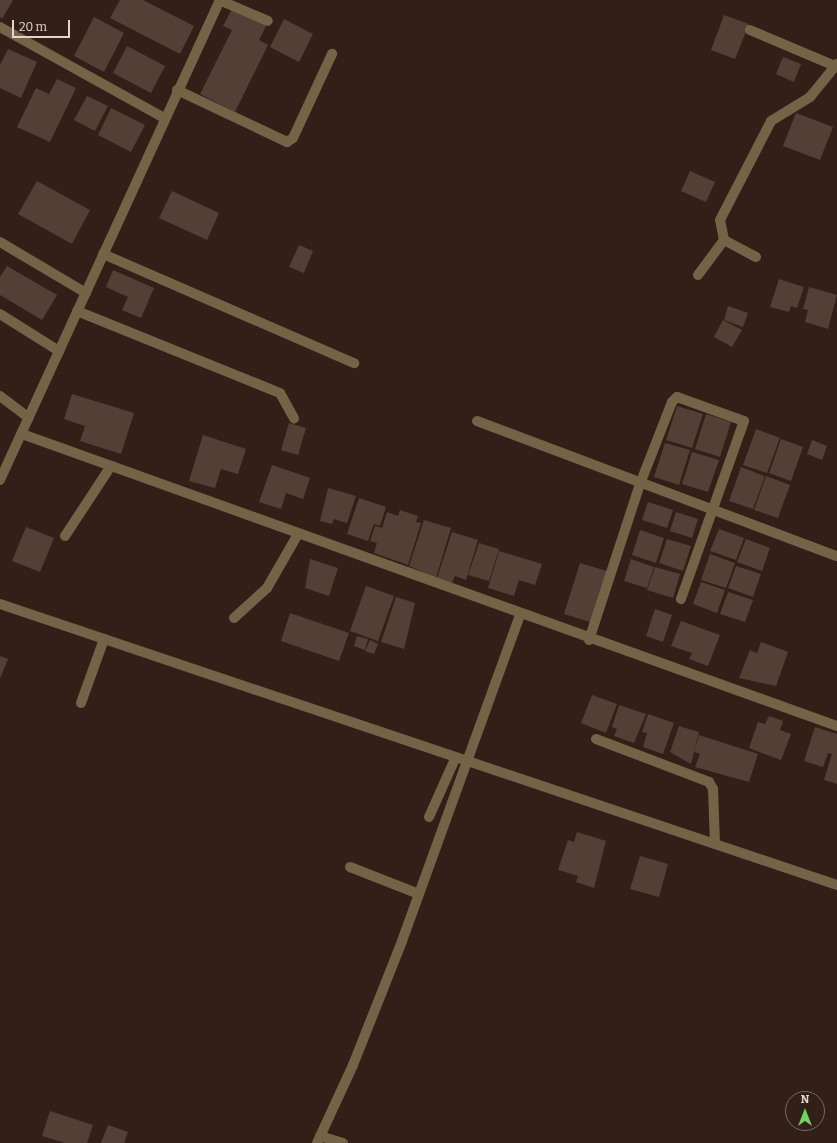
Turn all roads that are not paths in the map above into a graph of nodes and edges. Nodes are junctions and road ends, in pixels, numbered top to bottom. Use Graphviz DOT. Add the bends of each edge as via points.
graph roads {
  1 [pos="219,0"];
  2 [pos="268,21"];
  3 [pos="0,27"];
  4 [pos="750,30"];
  5 [pos="332,54"];
  6 [pos="835,65"];
  7 [pos="177,90"];
  8 [pos="164,118"];
  9 [pos="724,240"];
  10 [pos="0,242"];
  11 [pos="103,254"];
  12 [pos="756,257"];
  13 [pos="698,275"];
  14 [pos="86,292"];
  15 [pos="77,311"];
  16 [pos="0,314"];
  17 [pos="59,351"];
  18 [pos="354,363"];
  19 [pos="0,396"];
  20 [pos="29,418"];
  21 [pos="294,418"];
  22 [pos="477,421"];
  23 [pos="22,434"];
  24 [pos="112,466"];
  25 [pos="0,480"];
  26 [pos="640,484"];
  27 [pos="713,510"];
  28 [pos="298,534"];
  29 [pos="64,536"];
  30 [pos="837,556"];
  31 [pos="681,599"];
  32 [pos="0,604"];
  33 [pos="520,615"];
  34 [pos="234,618"];
  35 [pos="104,639"];
  36 [pos="589,640"];
  37 [pos="81,703"];
  38 [pos="837,726"];
  39 [pos="596,739"];
  40 [pos="455,759"];
  41 [pos="468,763"];
  42 [pos="430,818"];
  43 [pos="715,843"];
  44 [pos="350,867"];
  45 [pos="837,885"];
  46 [pos="418,894"];
  47 [pos="318,1139"];
  48 [pos="343,1143"];
  1 -- 2 [label="street"];
  1 -- 7 [label="street"];
  3 -- 8 [label="street"];
  4 -- 6 [label="street"];
  5 -- 7 [label="street" via="293,138 287,142"];
  6 -- 9 [label="street" via="810,97 771,121 720,220"];
  7 -- 8 [label="street"];
  8 -- 11 [label="street"];
  9 -- 12 [label="street"];
  9 -- 13 [label="street"];
  10 -- 14 [label="street"];
  11 -- 14 [label="street"];
  11 -- 18 [label="street"];
  14 -- 15 [label="street"];
  15 -- 17 [label="street"];
  15 -- 21 [label="street" via="280,393"];
  16 -- 17 [label="street"];
  17 -- 20 [label="street"];
  19 -- 20 [label="street"];
  20 -- 23 [label="street"];
  22 -- 26 [label="street"];
  23 -- 24 [label="street"];
  23 -- 25 [label="street"];
  24 -- 28 [label="street"];
  24 -- 29 [label="street"];
  26 -- 27 [label="street"];
  26 -- 27 [label="street" via="674,398 742,418 743,424"];
  26 -- 36 [label="street"];
  27 -- 30 [label="street"];
  27 -- 31 [label="street"];
  28 -- 33 [label="street"];
  28 -- 34 [label="street" via="267,588"];
  32 -- 35 [label="street"];
  33 -- 36 [label="street"];
  33 -- 41 [label="street"];
  35 -- 37 [label="street"];
  35 -- 40 [label="street"];
  36 -- 38 [label="street"];
  39 -- 43 [label="street" via="709,782 713,789"];
  40 -- 41 [label="street"];
  40 -- 42 [label="street"];
  41 -- 43 [label="street"];
  41 -- 46 [label="street"];
  43 -- 45 [label="street"];
  44 -- 46 [label="street"];
  46 -- 47 [label="street" via="353,1065"];
  47 -- 48 [label="street"];
}
